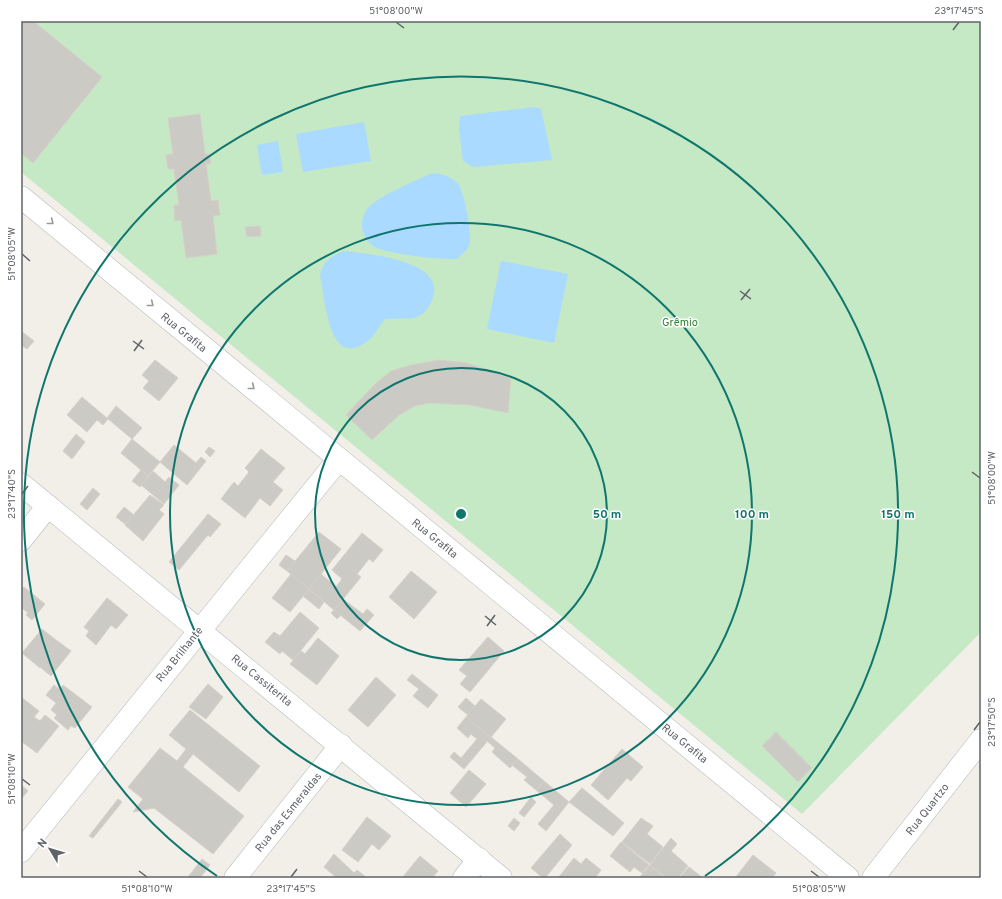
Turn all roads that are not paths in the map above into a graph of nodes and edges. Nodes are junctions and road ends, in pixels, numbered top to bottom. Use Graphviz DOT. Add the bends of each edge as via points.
graph roads {
  1 [pos="21,197"];
  2 [pos="339,459"];
  3 [pos="21,484"];
  4 [pos="48,506"];
  5 [pos="21,540"];
  6 [pos="200,629"];
  7 [pos="981,740"];
  8 [pos="341,745"];
  9 [pos="21,851"];
  10 [pos="479,860"];
  11 [pos="235,878"];
  12 [pos="464,878"];
  13 [pos="501,878"];
  14 [pos="848,878"];
  15 [pos="873,878"];
  1 -- 2 [label="street, Rua Grafita, one-way"];
  2 -- 6 [label="street, Rua Brilhante"];
  2 -- 14 [label="street, Rua Grafita"];
  3 -- 4 [label="street, Rua Cassiterita"];
  4 -- 5 [label="street"];
  4 -- 6 [label="street, Rua Cassiterita"];
  6 -- 8 [label="street, Rua Cassiterita"];
  6 -- 9 [label="street, Rua Brilhante"];
  7 -- 15 [label="street, Rua Quartzo"];
  8 -- 10 [label="street, Rua Cassiterita"];
  8 -- 11 [label="street, Rua das Esmeraldas"];
  10 -- 12 [label="street"];
  10 -- 13 [label="street, Rua Cassiterita"];
}
